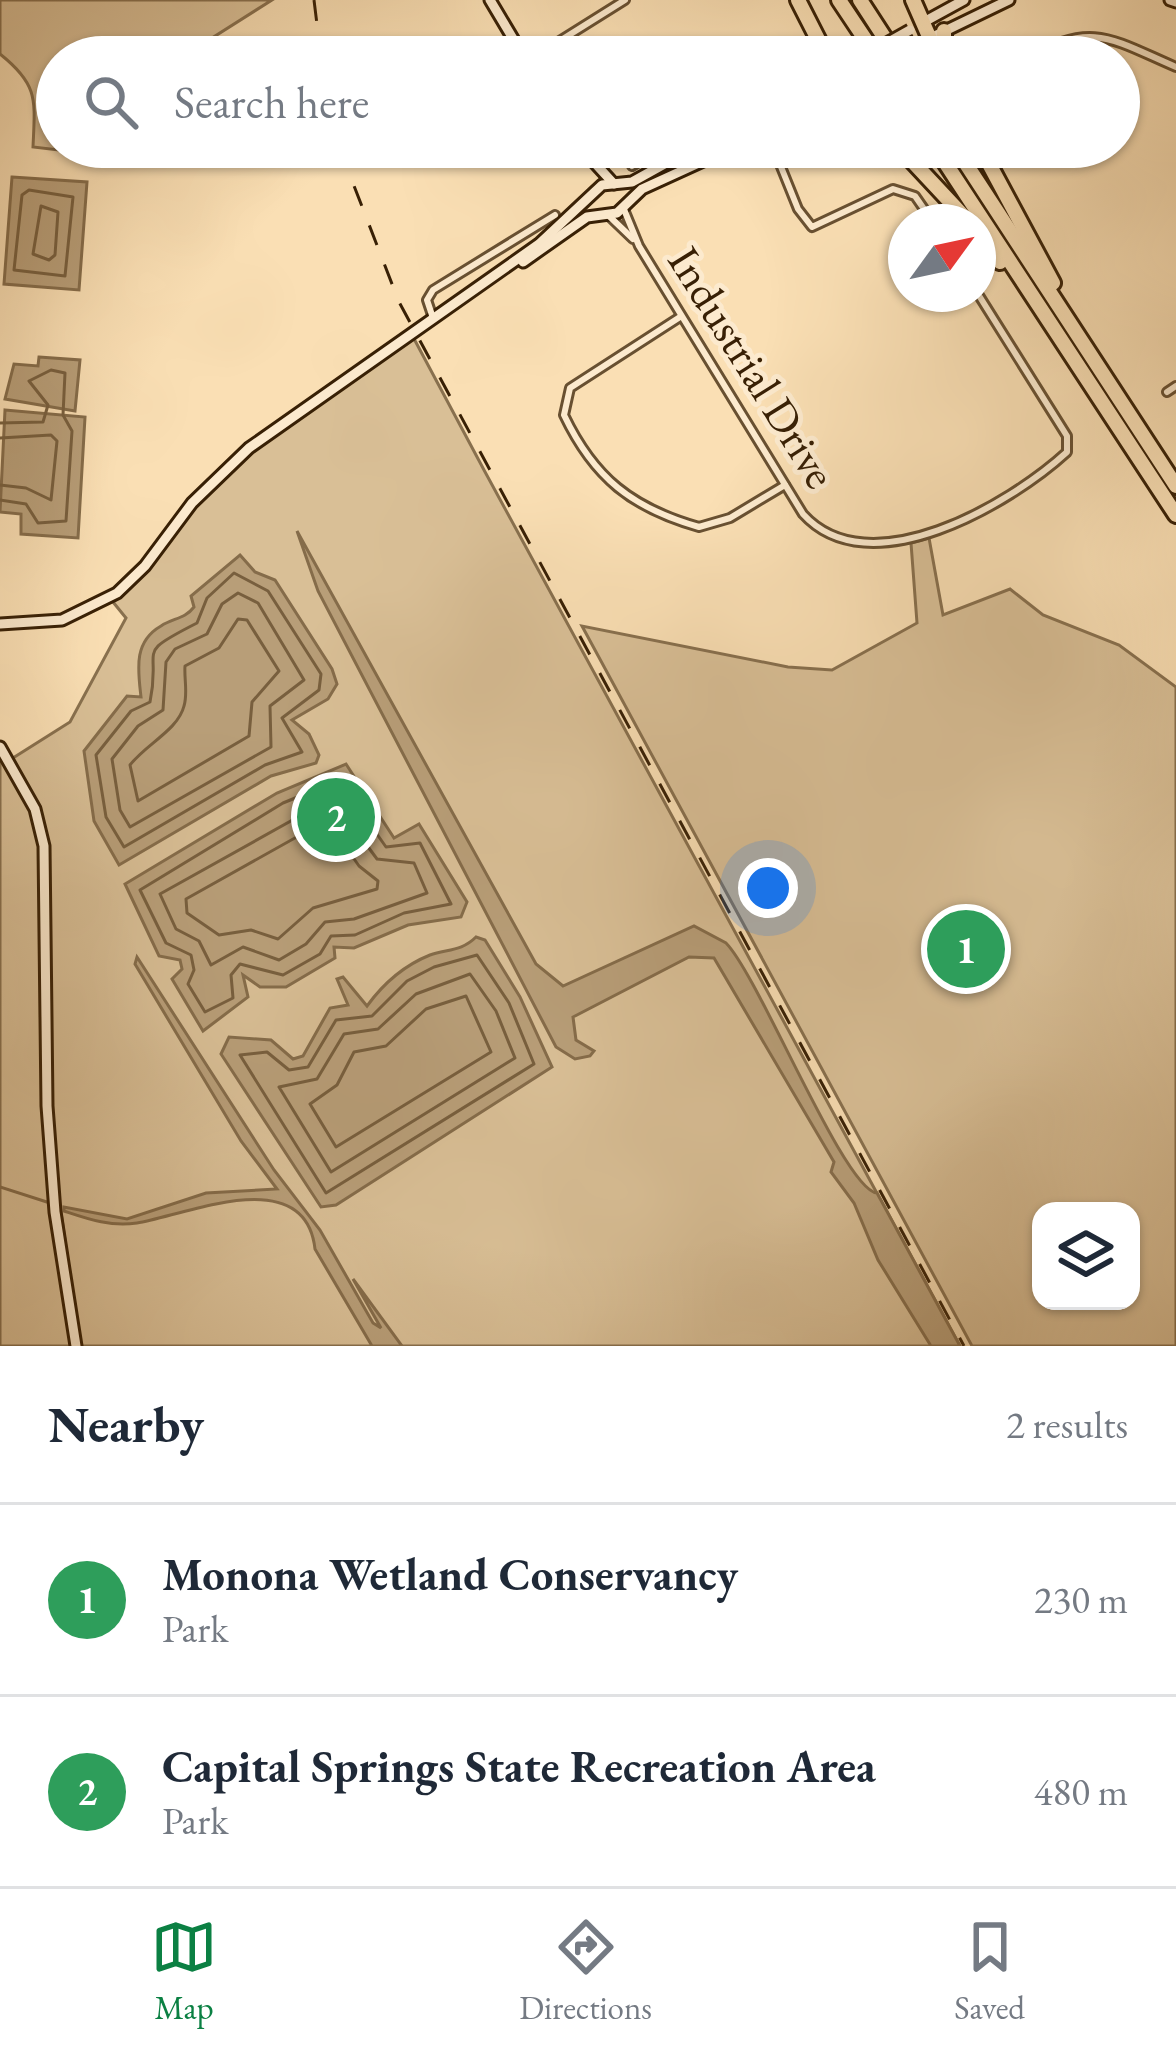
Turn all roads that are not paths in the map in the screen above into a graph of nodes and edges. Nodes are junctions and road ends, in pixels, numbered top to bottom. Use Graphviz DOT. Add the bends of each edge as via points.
graph roads {
  1 [pos="490,0"];
  2 [pos="625,0"];
  3 [pos="798,0"];
  4 [pos="839,0"];
  5 [pos="860,0"];
  6 [pos="913,0"];
  7 [pos="964,0"];
  8 [pos="1009,0"];
  9 [pos="917,26"];
  10 [pos="511,36"];
  11 [pos="568,36"];
  12 [pos="815,36"];
  13 [pos="863,36"];
  14 [pos="883,36"];
  15 [pos="899,36"];
  16 [pos="928,36"];
  17 [pos="934,36"];
  18 [pos="1140,53"];
  19 [pos="1176,67"];
  20 [pos="586,168"];
  21 [pos="599,168"];
  22 [pos="651,168"];
  23 [pos="692,168"];
  24 [pos="694,168"];
  25 [pos="780,168"];
  26 [pos="919,168"];
  27 [pos="949,168"];
  28 [pos="969,168"];
  29 [pos="991,168"];
  30 [pos="688,171"];
  31 [pos="616,185"];
  32 [pos="596,192"];
  33 [pos="921,204"];
  34 [pos="952,204"];
  35 [pos="624,206"];
  36 [pos="603,213"];
  37 [pos="554,215"];
  38 [pos="639,246"];
  39 [pos="996,257"];
  40 [pos="500,272"];
  41 [pos="989,312"];
  42 [pos="432,315"];
  43 [pos="682,316"];
  44 [pos="1105,376"];
  45 [pos="1091,386"];
  46 [pos="1176,386"];
  47 [pos="1168,392"];
  48 [pos="785,485"];
  49 [pos="1176,485"];
  50 [pos="1176,515"];
  51 [pos="0,624"];
  52 [pos="0,747"];
  53 [pos="76,1346"];
  1 -- 10 [label="street"];
  2 -- 11 [label="street"];
  3 -- 12 [label="highway"];
  4 -- 13 [label="highway"];
  5 -- 14 [label="highway"];
  6 -- 9 [label="highway"];
  7 -- 9 [label="street"];
  8 -- 17 [label="street"];
  9 -- 15 [label="street, bridge"];
  9 -- 16 [label="highway"];
  18 -- 19 [label="street"];
  20 -- 32 [label="street"];
  21 -- 31 [label="street"];
  22 -- 31 [label="street"];
  23 -- 30 [label="street"];
  24 -- 30 [label="street"];
  25 -- 33 [label="street" via="815,228 892,189"];
  26 -- 34 [label="highway"];
  27 -- 45 [label="highway"];
  28 -- 44 [label="highway"];
  29 -- 44 [label="highway"];
  30 -- 35 [label="street" via="642,189"];
  31 -- 32 [label="street"];
  31 -- 35 [label="street"];
  32 -- 36 [label="street"];
  32 -- 40 [label="street"];
  35 -- 36 [label="street"];
  35 -- 38 [label="street, Industrial Drive"];
  36 -- 38 [label="street, Industrial Drive"];
  36 -- 40 [label="street"];
  37 -- 42 [label="street" via="433,290"];
  38 -- 43 [label="street, Industrial Drive"];
  39 -- 45 [label="highway"];
  40 -- 42 [label="street"];
  41 -- 48 [label="street, Industrial Drive" via="1067,436 1067,452 961,520 876,544 822,532"];
  42 -- 51 [label="street" via="212,482 117,593 62,620"];
  43 -- 48 [label="street, Industrial Drive"];
  43 -- 48 [label="street" via="570,388 564,415 573,433 614,489 699,527 721,523"];
  44 -- 49 [label="highway"];
  45 -- 50 [label="highway"];
  46 -- 47 [label="street"];
  52 -- 53 [label="street" via="35,809 44,846 45,1071 54,1206"];
}
